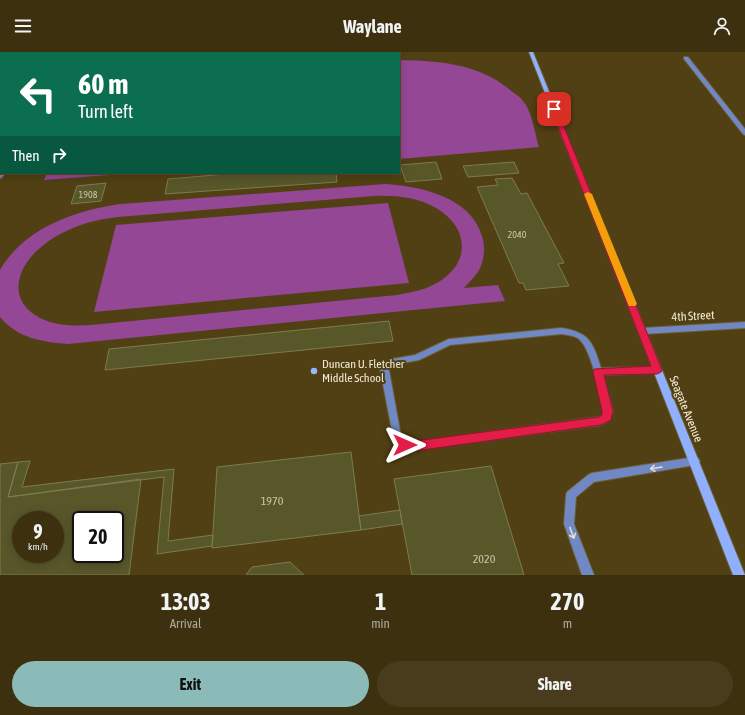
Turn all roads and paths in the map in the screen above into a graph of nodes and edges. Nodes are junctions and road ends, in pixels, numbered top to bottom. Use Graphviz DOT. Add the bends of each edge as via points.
graph roads {
  1 [pos="531,52"];
  2 [pos="686,58"];
  3 [pos="745,133"];
  4 [pos="745,325"];
  5 [pos="643,331"];
  6 [pos="657,370"];
  7 [pos="598,372"];
  8 [pos="695,461"];
  9 [pos="588,575"];
  10 [pos="739,575"];
  1 -- 5 [label="street, Seagate Avenue"];
  2 -- 3 [label="street"];
  4 -- 5 [label="street, 4th Street"];
  5 -- 6 [label="street, Seagate Avenue"];
  6 -- 7 [label="street"];
  6 -- 8 [label="street, Seagate Avenue"];
  7 -- 7 [label="street" via="584,338 561,331 449,342 416,358 395,361 384,369 397,438 405,445 415,446 601,421 607,417 608,411"];
  8 -- 9 [label="street, one-way" via="592,478 571,495 568,524"];
  8 -- 10 [label="street, Seagate Avenue"];
}
